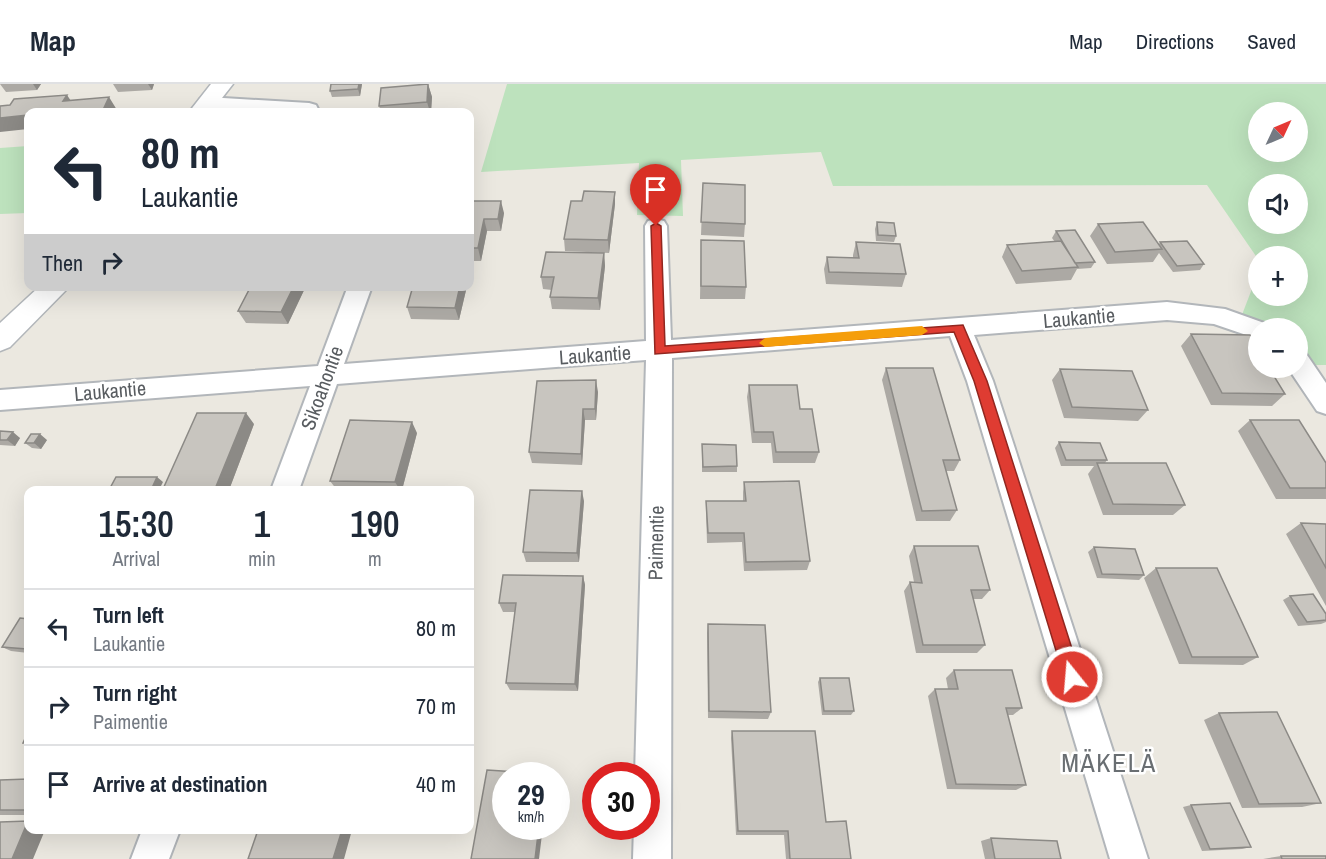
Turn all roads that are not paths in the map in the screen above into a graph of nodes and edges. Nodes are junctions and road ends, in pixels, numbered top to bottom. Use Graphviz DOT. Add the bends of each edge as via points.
graph roads {
  1 [pos="222,84"];
  2 [pos="204,108"];
  3 [pos="656,226"];
  4 [pos="52,291"];
  5 [pos="358,291"];
  6 [pos="1248,324"];
  7 [pos="958,328"];
  8 [pos="0,340"];
  9 [pos="659,351"];
  10 [pos="327,373"];
  11 [pos="1308,377"];
  12 [pos="0,400"];
  13 [pos="1326,404"];
  14 [pos="286,486"];
  15 [pos="159,834"];
  16 [pos="150,859"];
  17 [pos="652,859"];
  18 [pos="1129,859"];
  1 -- 2 [label="street"];
  3 -- 9 [label="street, Paimentie"];
  4 -- 8 [label="street"];
  5 -- 10 [label="street, Sikoahontie"];
  6 -- 7 [label="street, Laukantie" via="1206,312 1167,311"];
  7 -- 9 [label="street, Laukantie"];
  7 -- 18 [label="street" via="980,381"];
  9 -- 10 [label="street, Laukantie"];
  9 -- 17 [label="street, Paimentie"];
  10 -- 12 [label="street, Laukantie"];
  10 -- 14 [label="street, Sikoahontie"];
  11 -- 13 [label="street"];
  15 -- 16 [label="street"];
}
